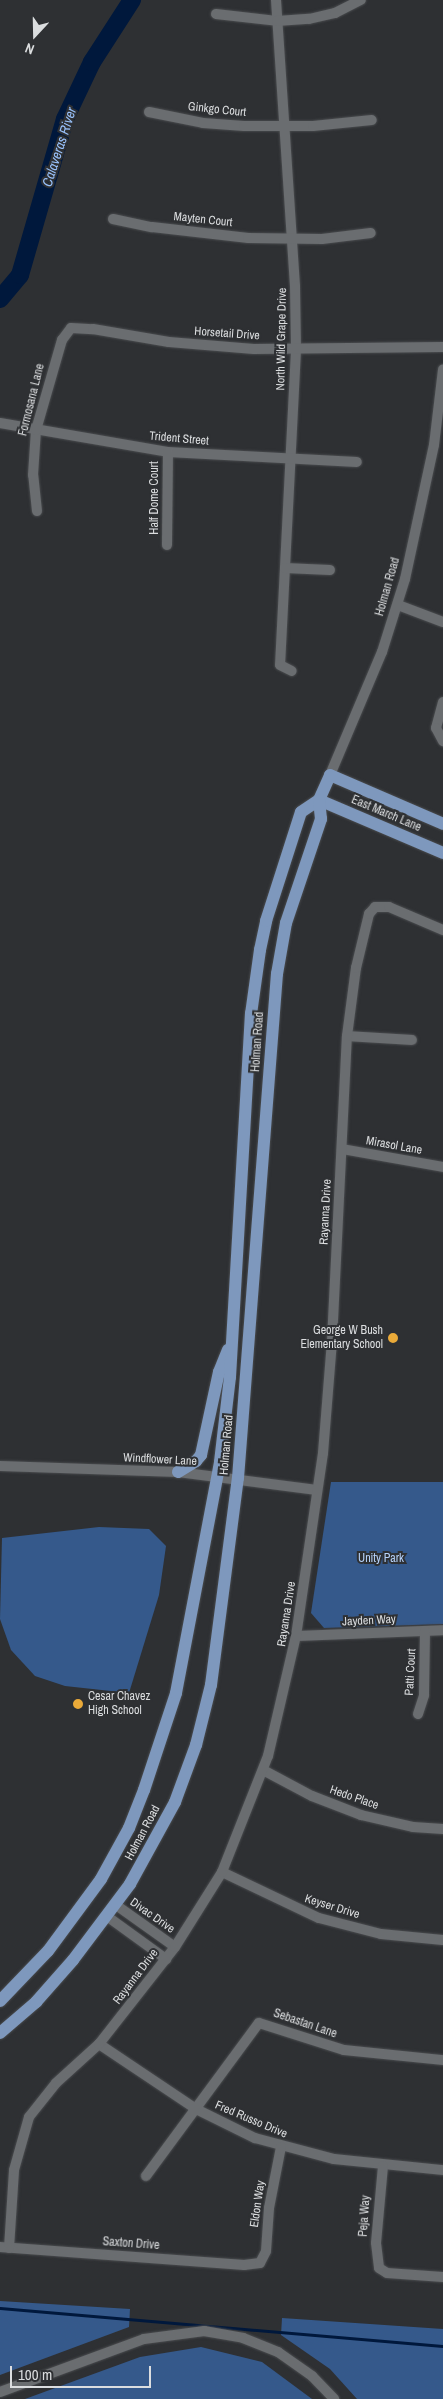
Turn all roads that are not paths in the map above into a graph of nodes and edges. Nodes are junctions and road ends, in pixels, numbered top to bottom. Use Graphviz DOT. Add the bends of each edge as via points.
graph roads {
  1 [pos="276,0"];
  2 [pos="362,0"];
  3 [pos="216,14"];
  4 [pos="277,21"];
  5 [pos="149,112"];
  6 [pos="372,120"];
  7 [pos="284,127"];
  8 [pos="113,219"];
  9 [pos="371,234"];
  10 [pos="292,239"];
  11 [pos="71,328"];
  12 [pos="443,347"];
  13 [pos="296,350"];
  14 [pos="443,370"];
  15 [pos="0,423"];
  16 [pos="36,430"];
  17 [pos="168,452"];
  18 [pos="290,459"];
  19 [pos="357,462"];
  20 [pos="37,511"];
  21 [pos="167,545"];
  22 [pos="285,568"];
  23 [pos="330,570"];
  24 [pos="398,605"];
  25 [pos="443,622"];
  26 [pos="292,671"];
  27 [pos="443,702"];
  28 [pos="443,741"];
  29 [pos="330,775"];
  30 [pos="319,800"];
  31 [pos="443,824"];
  32 [pos="443,853"];
  33 [pos="443,930"];
  34 [pos="347,1036"];
  35 [pos="412,1040"];
  36 [pos="342,1149"];
  37 [pos="443,1167"];
  38 [pos="233,1338"];
  39 [pos="0,1466"];
  40 [pos="178,1472"];
  41 [pos="217,1476"];
  42 [pos="238,1478"];
  43 [pos="317,1490"];
  44 [pos="443,1630"];
  45 [pos="425,1631"];
  46 [pos="296,1636"];
  47 [pos="418,1714"];
  48 [pos="263,1770"];
  49 [pos="443,1830"];
  50 [pos="222,1872"];
  51 [pos="116,1905"];
  52 [pos="108,1917"];
  53 [pos="443,1940"];
  54 [pos="174,1947"];
  55 [pos="166,1959"];
  56 [pos="0,2001"];
  57 [pos="0,2033"];
  58 [pos="99,2044"];
  59 [pos="443,2060"];
  60 [pos="196,2109"];
  61 [pos="281,2147"];
  62 [pos="383,2166"];
  63 [pos="443,2170"];
  64 [pos="146,2176"];
  65 [pos="4,2247"];
  66 [pos="260,2263"];
  67 [pos="443,2277"];
  68 [pos="0,2392"];
  69 [pos="334,2399"];
  1 -- 4 [label="street, North Wild Grape Drive"];
  2 -- 4 [label="street" via="335,13"];
  3 -- 4 [label="street"];
  4 -- 7 [label="street, North Wild Grape Drive"];
  5 -- 7 [label="street, Ginkgo Court" via="203,123"];
  6 -- 7 [label="street, Ginkgo Court"];
  7 -- 10 [label="street, North Wild Grape Drive"];
  8 -- 10 [label="street, Mayten Court" via="197,232"];
  9 -- 10 [label="street, Mayten Court"];
  10 -- 13 [label="street, North Wild Grape Drive"];
  11 -- 13 [label="street, Horsetail Drive" via="212,347"];
  11 -- 16 [label="street, Formosana Lane" via="62,340"];
  12 -- 13 [label="street, Horsetail Drive"];
  13 -- 18 [label="street, North Wild Grape Drive"];
  14 -- 24 [label="street, Holman Road" via="424,503"];
  15 -- 16 [label="street, Trident Street"];
  16 -- 17 [label="street, Trident Street"];
  16 -- 20 [label="street, Formosana Lane" via="33,475"];
  17 -- 18 [label="street, Trident Street"];
  17 -- 21 [label="street, Half Dome Court"];
  18 -- 19 [label="street, Trident Street"];
  18 -- 22 [label="street, North Wild Grape Drive"];
  22 -- 23 [label="street"];
  22 -- 26 [label="street, North Wild Grape Drive" via="280,665"];
  24 -- 25 [label="street"];
  24 -- 29 [label="street, Holman Road" via="382,652"];
  27 -- 28 [label="street" via="436,728"];
  29 -- 30 [label="main road, Holman Road"];
  29 -- 31 [label="main road, East March Lane"];
  30 -- 32 [label="main road, East March Lane"];
  30 -- 38 [label="main road, Holman Road" via="301,812 266,921 260,950 251,1014"];
  30 -- 42 [label="main road, Holman Road" via="321,819 286,923 277,974"];
  33 -- 34 [label="street, Rayanna Drive" via="389,908 375,907 369,914 356,968"];
  34 -- 35 [label="street"];
  34 -- 36 [label="street, Rayanna Drive"];
  36 -- 37 [label="street, Mirasol Lane"];
  36 -- 43 [label="street, Rayanna Drive" via="330,1379"];
  38 -- 40 [label="main road" via="219,1372 201,1454"];
  38 -- 41 [label="main road, Holman Road"];
  39 -- 40 [label="street, Windflower Lane"];
  40 -- 41 [label="street, Windflower Lane"];
  41 -- 42 [label="street, Windflower Lane"];
  41 -- 56 [label="main road, Holman Road" via="176,1693 157,1756 132,1820 87,1902 48,1951"];
  42 -- 43 [label="street, Windflower Lane"];
  42 -- 51 [label="main road, Holman Road" via="211,1685 196,1745 175,1802"];
  43 -- 46 [label="street, Rayanna Drive"];
  44 -- 45 [label="street, Jayden Way"];
  45 -- 46 [label="street, Jayden Way"];
  45 -- 47 [label="street, Patti Court" via="424,1695"];
  46 -- 48 [label="street, Rayanna Drive" via="279,1716"];
  48 -- 49 [label="street, Hedo Place" via="312,1796 361,1815"];
  48 -- 50 [label="street, Rayanna Drive"];
  50 -- 53 [label="street, Keyser Drive" via="319,1918 381,1934"];
  50 -- 54 [label="street, Rayanna Drive"];
  51 -- 52 [label="main road, Holman Road"];
  51 -- 54 [label="street, Divac Drive"];
  52 -- 55 [label="street"];
  52 -- 57 [label="main road, Holman Road" via="36,2002"];
  54 -- 55 [label="street, Rayanna Drive"];
  55 -- 58 [label="street, Rayanna Drive"];
  58 -- 60 [label="street, Fred Russo Drive"];
  58 -- 65 [label="street, Rayanna Drive" via="50,2088 30,2117 14,2170"];
  59 -- 60 [label="street, Sebastan Lane" via="344,2050 259,2023"];
  60 -- 61 [label="street, Fred Russo Drive"];
  60 -- 64 [label="street, Sebastan Lane"];
  61 -- 62 [label="street, Fred Russo Drive" via="334,2160"];
  61 -- 66 [label="street, Eldon Way" via="269,2208 266,2251"];
  62 -- 63 [label="street, Fred Russo Drive"];
  62 -- 67 [label="street, Peja Way" via="376,2242 379,2268 387,2274"];
  65 -- 66 [label="street, Saxton Drive" via="244,2265"];
  68 -- 69 [label="street" via="144,2339 204,2331 243,2338 278,2352 312,2376"];
}
